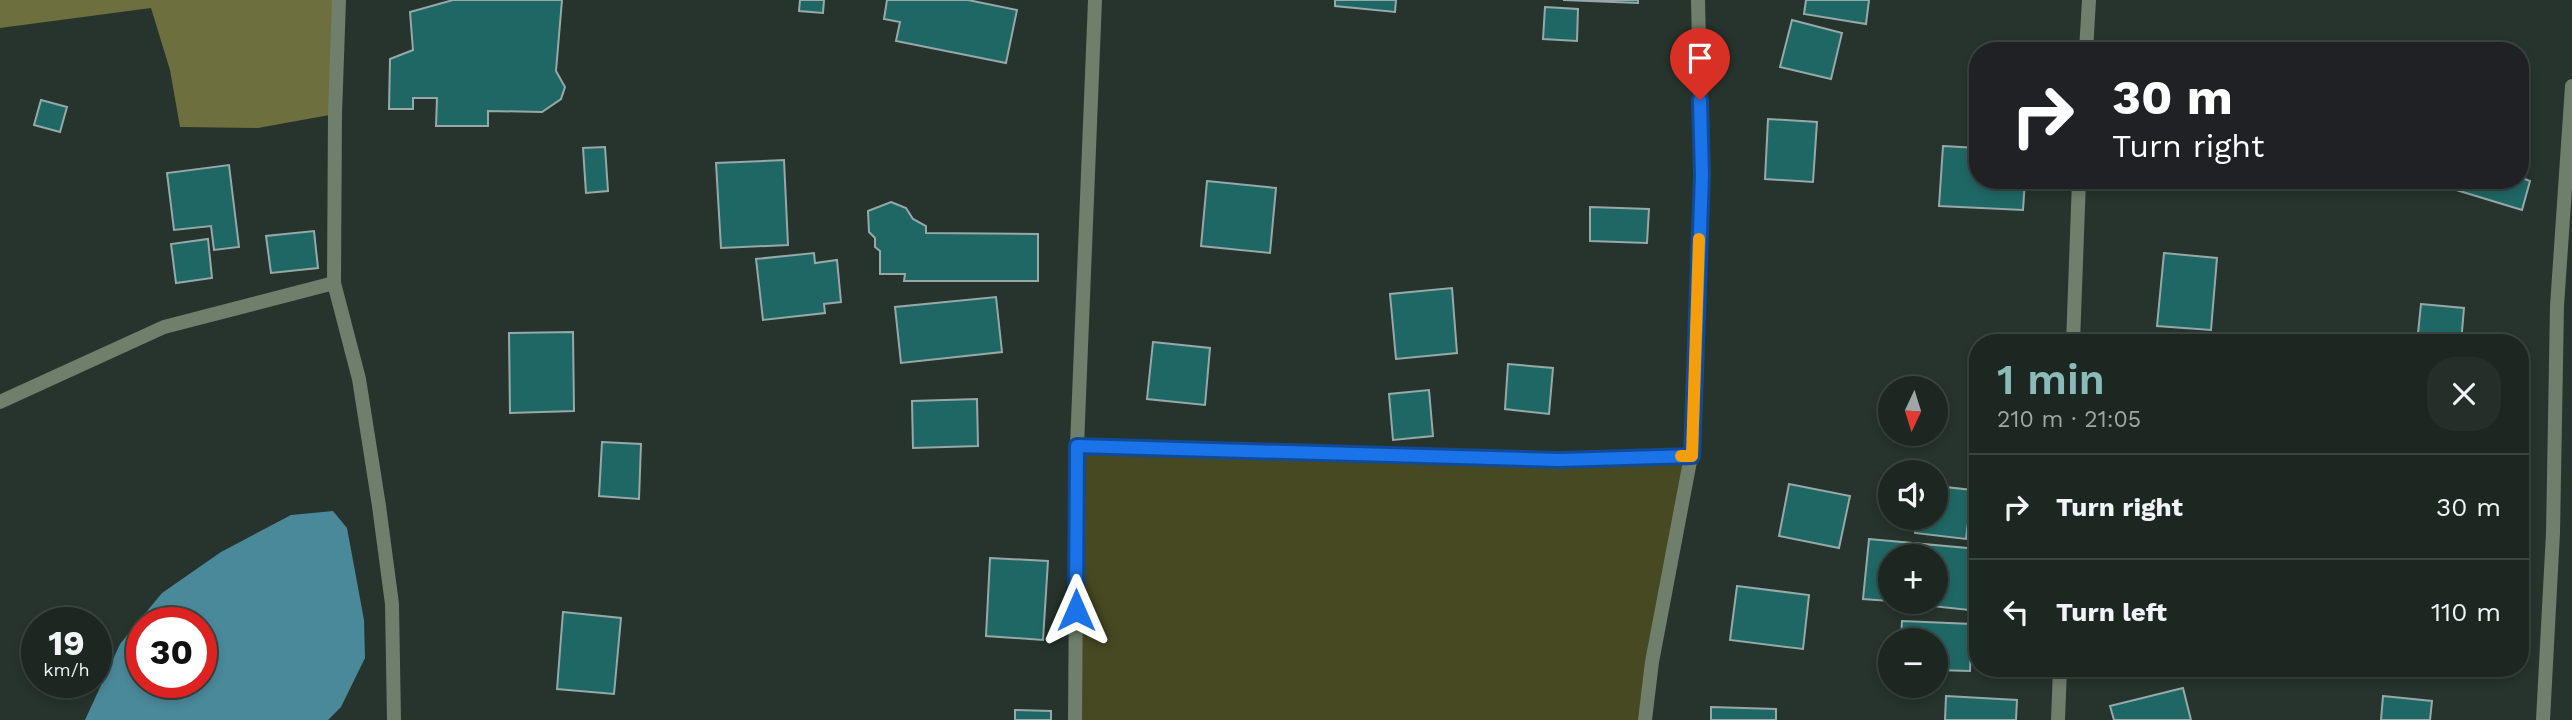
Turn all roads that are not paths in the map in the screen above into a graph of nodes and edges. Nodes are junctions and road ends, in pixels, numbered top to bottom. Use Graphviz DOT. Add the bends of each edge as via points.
graph roads {
  1 [pos="340,0"];
  2 [pos="1095,0"];
  3 [pos="1698,0"];
  4 [pos="2089,0"];
  5 [pos="2086,42"];
  6 [pos="2572,86"];
  7 [pos="2079,189"];
  8 [pos="334,283"];
  9 [pos="2073,334"];
  10 [pos="0,402"];
  11 [pos="1077,446"];
  12 [pos="1692,456"];
  13 [pos="2060,677"];
  14 [pos="394,720"];
  15 [pos="1075,720"];
  16 [pos="1645,720"];
  17 [pos="2058,720"];
  18 [pos="2543,720"];
  1 -- 8 [label="street"];
  2 -- 11 [label="street"];
  3 -- 12 [label="street" via="1702,175"];
  4 -- 5 [label="street"];
  6 -- 18 [label="street" via="2557,306 2553,533"];
  7 -- 9 [label="street"];
  8 -- 10 [label="street" via="164,327"];
  8 -- 14 [label="street" via="359,379 379,506 392,604"];
  11 -- 12 [label="street" via="1559,460"];
  11 -- 15 [label="street"];
  12 -- 16 [label="street"];
  13 -- 17 [label="street"];
}
